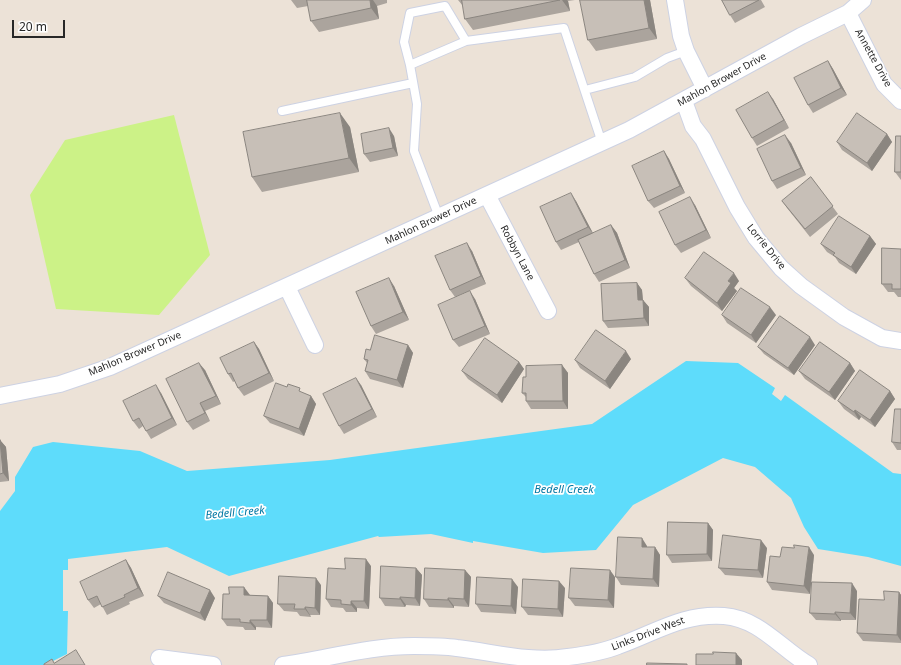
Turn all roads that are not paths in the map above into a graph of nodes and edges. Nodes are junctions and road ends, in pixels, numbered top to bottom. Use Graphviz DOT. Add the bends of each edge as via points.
graph roads {
  1 [pos="675,0"];
  2 [pos="863,0"];
  3 [pos="848,13"];
  4 [pos="466,41"];
  5 [pos="686,51"];
  6 [pos="410,65"];
  7 [pos="413,83"];
  8 [pos="705,89"];
  9 [pos="585,90"];
  10 [pos="684,101"];
  11 [pos="901,101"];
  12 [pos="282,111"];
  13 [pos="602,143"];
  14 [pos="487,196"];
  15 [pos="439,218"];
  16 [pos="287,287"];
  17 [pos="548,311"];
  18 [pos="901,341"];
  19 [pos="315,345"];
  20 [pos="0,396"];
  21 [pos="159,658"];
  22 [pos="213,665"];
  23 [pos="283,665"];
  24 [pos="809,665"];
  1 -- 5 [label="street"];
  2 -- 3 [label="street, Mahlon Brower Drive"];
  3 -- 8 [label="street, Mahlon Brower Drive"];
  3 -- 11 [label="street, Annette Drive" via="884,84"];
  4 -- 6 [label="lane"];
  4 -- 6 [label="lane" via="445,6 410,13 404,42"];
  4 -- 9 [label="lane" via="564,28"];
  5 -- 8 [label="street"];
  5 -- 9 [label="lane" via="667,58 635,77"];
  6 -- 7 [label="lane"];
  7 -- 12 [label="lane"];
  7 -- 15 [label="lane" via="417,104 414,151"];
  8 -- 10 [label="street, Mahlon Brower Drive"];
  9 -- 13 [label="lane"];
  10 -- 13 [label="street, Mahlon Brower Drive"];
  10 -- 18 [label="street, Lorrie Drive" via="693,126 703,139 737,207 756,238 781,268 844,317 882,338"];
  13 -- 14 [label="street, Mahlon Brower Drive"];
  14 -- 15 [label="street, Mahlon Brower Drive"];
  14 -- 17 [label="street, Robbyn Lane"];
  15 -- 16 [label="street, Mahlon Brower Drive"];
  16 -- 19 [label="street"];
  16 -- 20 [label="street, Mahlon Brower Drive" via="110,367 60,384"];
  21 -- 22 [label="street"];
  23 -- 24 [label="street, Links Drive West" via="362,650 413,646 456,648 485,654 534,658 566,657 617,647 680,620 706,615 726,616 751,623 771,635"];
}
